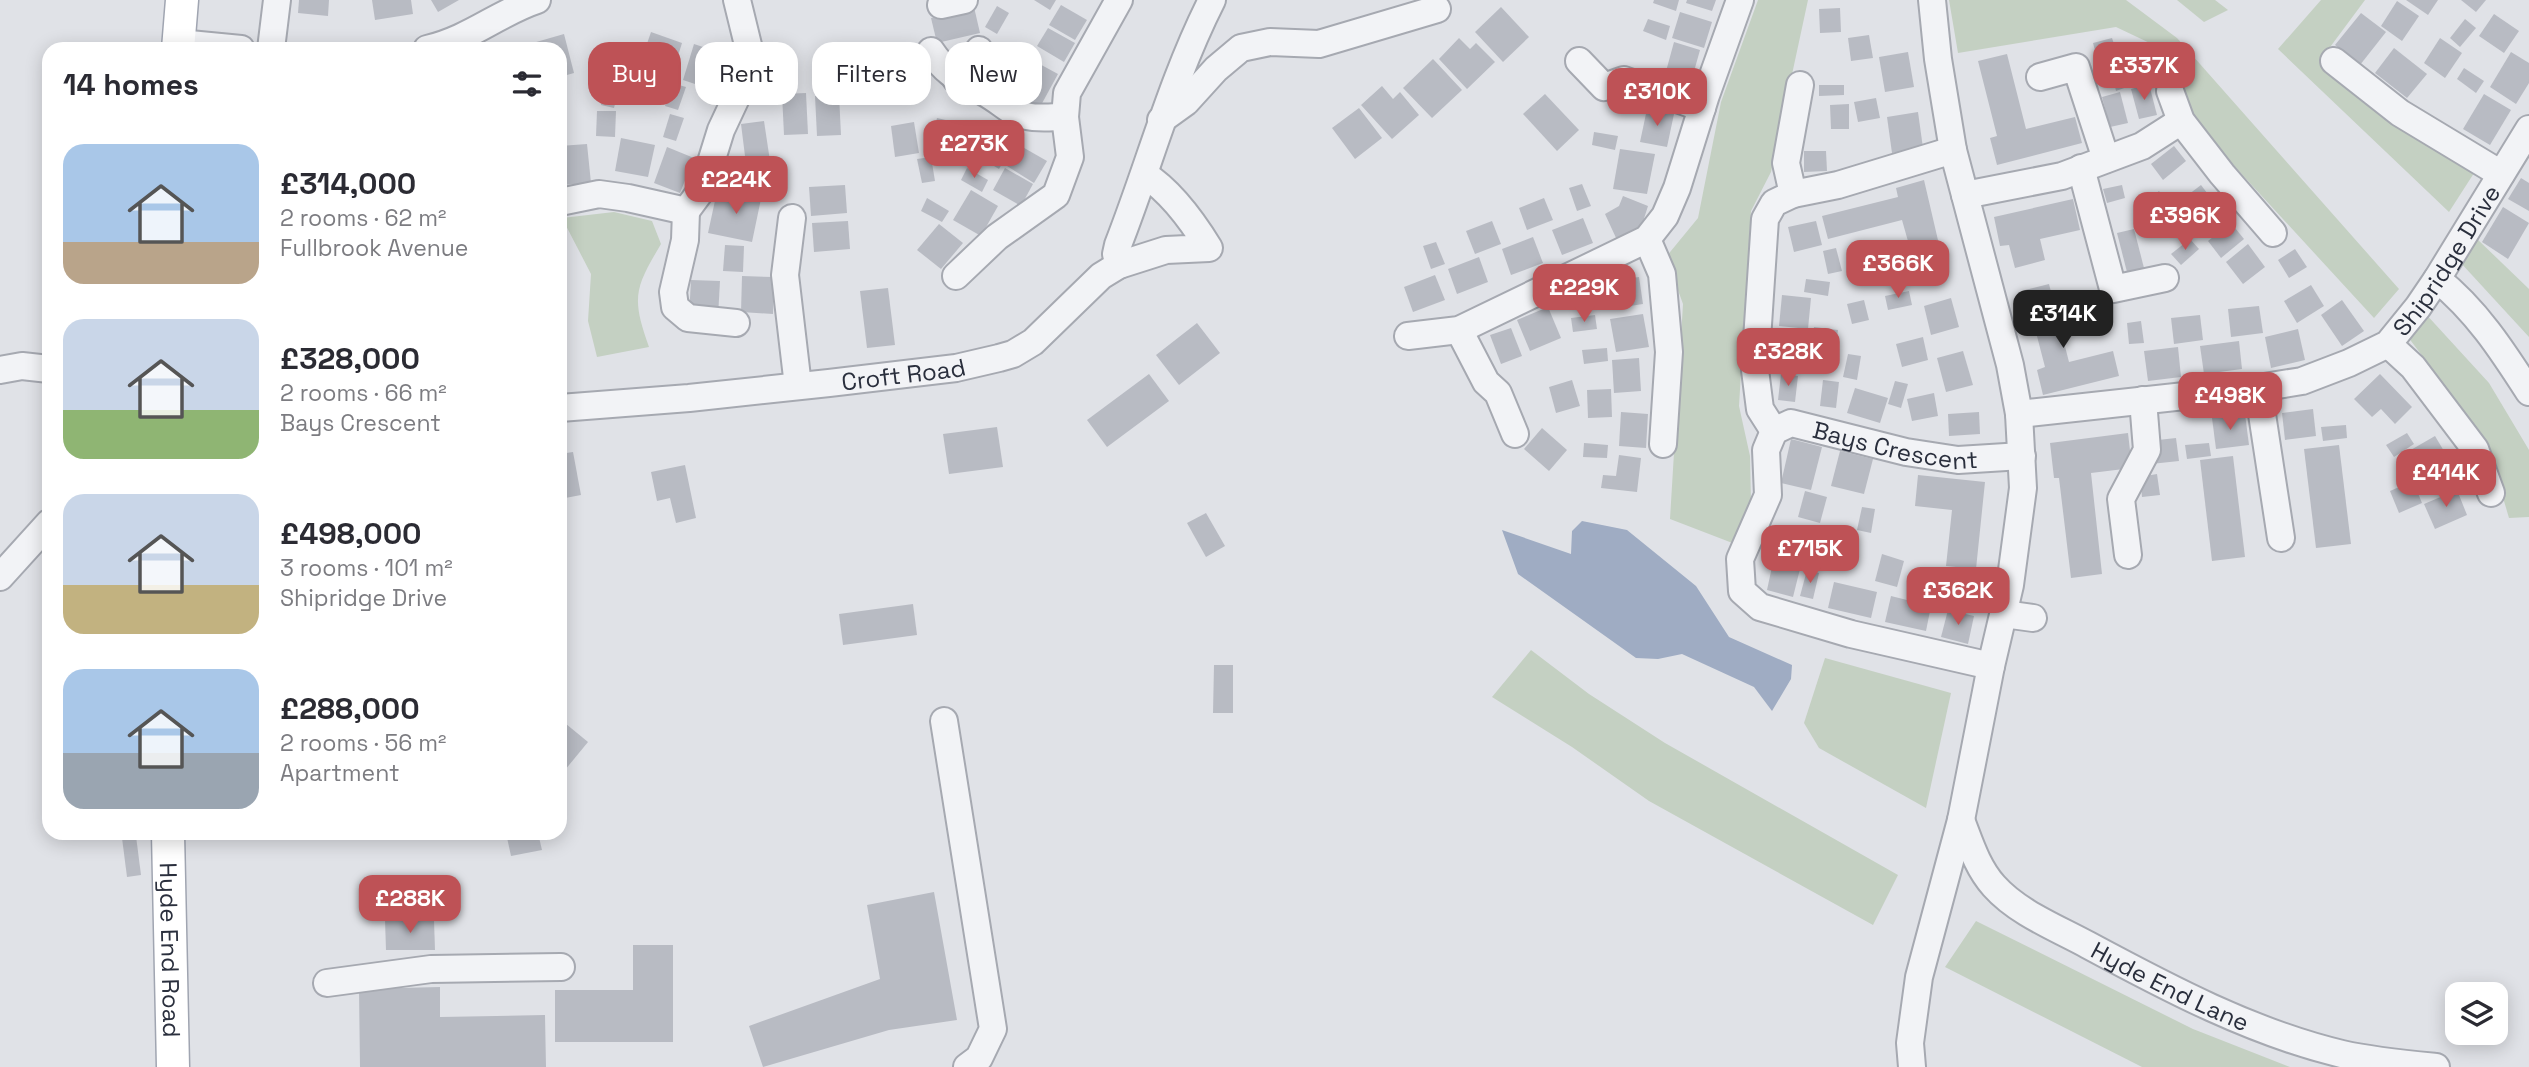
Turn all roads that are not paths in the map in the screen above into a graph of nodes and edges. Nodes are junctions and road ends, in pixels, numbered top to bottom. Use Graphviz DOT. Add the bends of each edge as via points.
graph roads {
  1 [pos="182,0"];
  2 [pos="277,0"];
  3 [pos="537,0"];
  4 [pos="737,0"];
  5 [pos="1119,0"];
  6 [pos="1212,0"];
  7 [pos="1740,0"];
  8 [pos="1932,0"];
  9 [pos="1437,9"];
  10 [pos="489,38"];
  11 [pos="179,42"];
  12 [pos="272,42"];
  13 [pos="463,42"];
  14 [pos="931,51"];
  15 [pos="1579,61"];
  16 [pos="2334,61"];
  17 [pos="945,70"];
  18 [pos="2040,76"];
  19 [pos="1800,85"];
  20 [pos="2170,91"];
  21 [pos="1003,105"];
  22 [pos="1702,108"];
  23 [pos="1065,117"];
  24 [pos="1161,120"];
  25 [pos="2181,121"];
  26 [pos="2529,129"];
  27 [pos="1953,150"];
  28 [pos="2106,159"];
  29 [pos="2081,169"];
  30 [pos="2501,174"];
  31 [pos="1145,175"];
  32 [pos="1793,194"];
  33 [pos="1965,195"];
  34 [pos="567,201"];
  35 [pos="686,211"];
  36 [pos="792,218"];
  37 [pos="2273,233"];
  38 [pos="1647,239"];
  39 [pos="1119,265"];
  40 [pos="956,276"];
  41 [pos="2165,278"];
  42 [pos="2437,279"];
  43 [pos="736,323"];
  44 [pos="1459,330"];
  45 [pos="1408,336"];
  46 [pos="2388,344"];
  47 [pos="42,368"];
  48 [pos="0,370"];
  49 [pos="798,387"];
  50 [pos="2258,388"];
  51 [pos="2529,392"];
  52 [pos="2143,400"];
  53 [pos="567,407"];
  54 [pos="2019,414"];
  55 [pos="1774,431"];
  56 [pos="1515,434"];
  57 [pos="1663,444"];
  58 [pos="2022,456"];
  59 [pos="2491,493"];
  60 [pos="42,531"];
  61 [pos="2281,538"];
  62 [pos="2128,555"];
  63 [pos="0,577"];
  64 [pos="2004,614"];
  65 [pos="2033,618"];
  66 [pos="1991,666"];
  67 [pos="944,721"];
  68 [pos="1961,820"];
  69 [pos="168,840"];
  70 [pos="561,967"];
  71 [pos="327,983"];
  72 [pos="173,1067"];
  73 [pos="967,1067"];
  74 [pos="1912,1067"];
  75 [pos="2436,1067"];
  1 -- 11 [label="main road"];
  2 -- 12 [label="street"];
  3 -- 10 [label="street" via="519,6"];
  4 -- 35 [label="street" via="749,49 744,81 721,130 703,188"];
  5 -- 23 [label="street" via="1067,93"];
  6 -- 24 [label="street"];
  7 -- 22 [label="street"];
  8 -- 27 [label="street"];
  9 -- 24 [label="street" via="1320,44 1270,42 1241,48"];
  10 -- 13 [label="street"];
  14 -- 17 [label="street"];
  15 -- 22 [label="street" via="1604,88 1624,80"];
  16 -- 30 [label="street, Shipridge Drive" via="2400,113"];
  18 -- 28 [label="street" via="2076,67"];
  19 -- 32 [label="street" via="1786,163"];
  20 -- 25 [label="street"];
  21 -- 23 [label="street" via="1030,117"];
  22 -- 38 [label="street" via="1665,216"];
  23 -- 40 [label="street" via="1070,157 1056,195 997,237"];
  24 -- 31 [label="street"];
  25 -- 28 [label="street" via="2142,146"];
  25 -- 37 [label="street"];
  26 -- 30 [label="street, Shipridge Drive"];
  27 -- 32 [label="street"];
  27 -- 33 [label="street"];
  28 -- 29 [label="street"];
  29 -- 33 [label="street"];
  29 -- 41 [label="street" via="2113,289"];
  30 -- 42 [label="street, Shipridge Drive"];
  31 -- 39 [label="street" via="1118,246"];
  31 -- 39 [label="street, Croft Road" via="1173,200 1209,248 1166,250"];
  32 -- 55 [label="street" via="1774,202 1765,219 1755,370 1760,409"];
  33 -- 54 [label="street"];
  34 -- 35 [label="street" via="599,194"];
  35 -- 43 [label="street" via="685,240 673,292 675,306 688,318"];
  36 -- 49 [label="street" via="785,275"];
  38 -- 44 [label="street"];
  38 -- 57 [label="street" via="1662,274 1669,352"];
  39 -- 49 [label="street, Croft Road" via="1101,276 1033,342 1013,354 956,368"];
  42 -- 46 [label="street, Shipridge Drive"];
  42 -- 51 [label="street" via="2460,298 2494,339"];
  44 -- 45 [label="street"];
  44 -- 56 [label="street" via="1486,382 1498,393"];
  46 -- 50 [label="street, Shipridge Drive" via="2302,381"];
  46 -- 59 [label="street, Shipridge Drive" via="2413,367 2475,449"];
  47 -- 48 [label="street"];
  49 -- 53 [label="street, Croft Road"];
  50 -- 52 [label="street, Shipridge Drive"];
  50 -- 61 [label="street"];
  52 -- 54 [label="street, Shipridge Drive"];
  52 -- 62 [label="street" via="2147,450 2122,499"];
  54 -- 58 [label="street"];
  55 -- 58 [label="street, Bays Crescent" via="1791,423 1958,460"];
  55 -- 66 [label="street" via="1766,450 1768,495 1740,559 1742,592 1760,607 1851,634"];
  58 -- 64 [label="street" via="2017,539"];
  60 -- 63 [label="street"];
  64 -- 65 [label="street"];
  64 -- 66 [label="street"];
  66 -- 68 [label="street"];
  67 -- 73 [label="street" via="993,1029 979,1058"];
  68 -- 74 [label="street" via="1919,976 1910,1043"];
  68 -- 75 [label="street, Hyde End Lane" via="1984,874 2009,900 2138,972 2241,1020 2300,1041 2341,1054"];
  69 -- 72 [label="main road, Hyde End Road"];
  70 -- 71 [label="street" via="431,968"];
}
